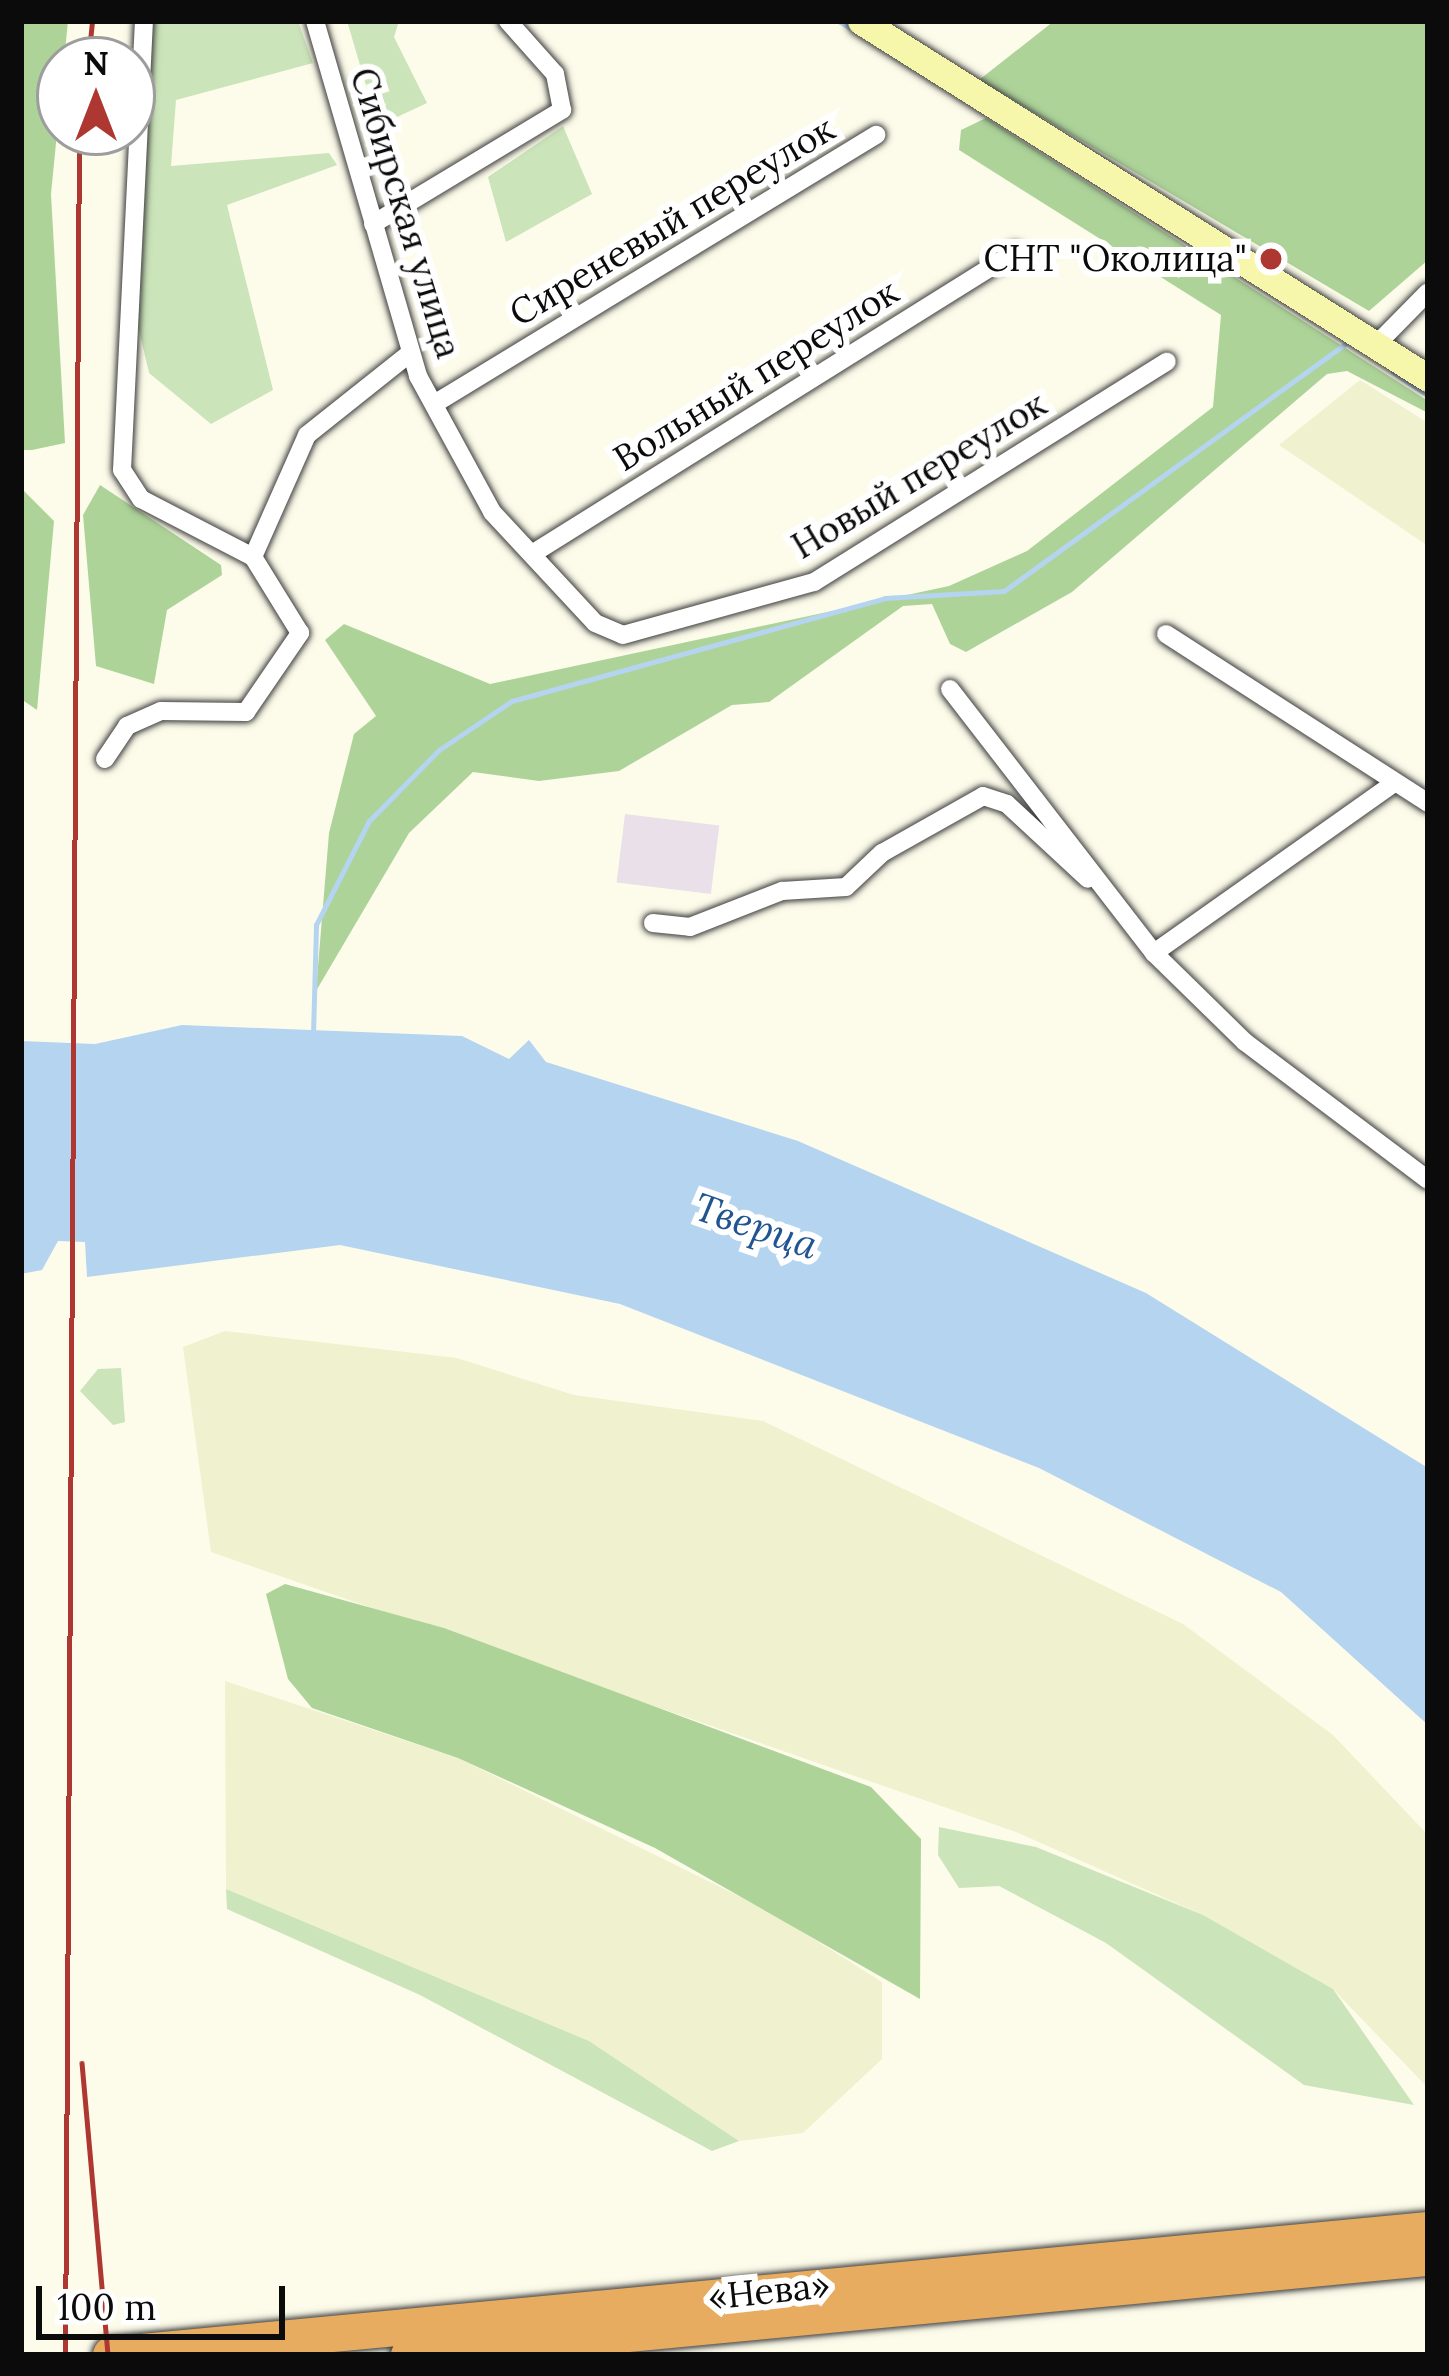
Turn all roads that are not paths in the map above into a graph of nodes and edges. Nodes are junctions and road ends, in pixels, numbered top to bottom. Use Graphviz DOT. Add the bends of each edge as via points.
graph roads {
  1 [pos="144,21"];
  2 [pos="315,21"];
  3 [pos="508,21"];
  4 [pos="861,21"];
  5 [pos="877,135"];
  6 [pos="373,224"];
  7 [pos="1015,252"];
  8 [pos="1428,292"];
  9 [pos="1376,345"];
  10 [pos="410,353"];
  11 [pos="1167,361"];
  12 [pos="1428,378"];
  13 [pos="439,400"];
  14 [pos="532,554"];
  15 [pos="253,557"];
  16 [pos="1166,634"];
  17 [pos="623,635"];
  18 [pos="950,689"];
  19 [pos="105,759"];
  20 [pos="1393,784"];
  21 [pos="1428,803"];
  22 [pos="1098,883"];
  23 [pos="653,923"];
  24 [pos="1154,953"];
  25 [pos="1428,1180"];
  26 [pos="1428,2230"];
  27 [pos="1428,2258"];
  28 [pos="111,2355"];
  29 [pos="409,2355"];
  1 -- 15 [label="street" via="122,470 141,500"];
  2 -- 6 [label="street, Сибирская улица"];
  3 -- 6 [label="street" via="555,74 562,110"];
  4 -- 9 [label="main road"];
  5 -- 13 [label="street, Сиреневый переулок"];
  6 -- 10 [label="street, Сибирская улица"];
  7 -- 14 [label="street, Вольный переулок"];
  8 -- 9 [label="street"];
  9 -- 12 [label="main road"];
  10 -- 13 [label="street, Сибирская улица"];
  10 -- 15 [label="street" via="308,436"];
  11 -- 17 [label="street, Новый переулок" via="814,582"];
  13 -- 14 [label="street, Сибирская улица" via="492,512"];
  14 -- 17 [label="street, Сибирская улица" via="595,623"];
  15 -- 19 [label="street" via="295,610 290,657 246,712 161,711 127,726"];
  16 -- 20 [label="street"];
  18 -- 22 [label="street"];
  20 -- 21 [label="street"];
  20 -- 24 [label="street"];
  22 -- 23 [label="street" via="983,796 882,853 846,887 782,891 690,927"];
  22 -- 24 [label="street"];
  24 -- 25 [label="street" via="1245,1042"];
  26 -- 28 [label="highway, «Нева»"];
  27 -- 29 [label="highway, «Нева»"];
}
